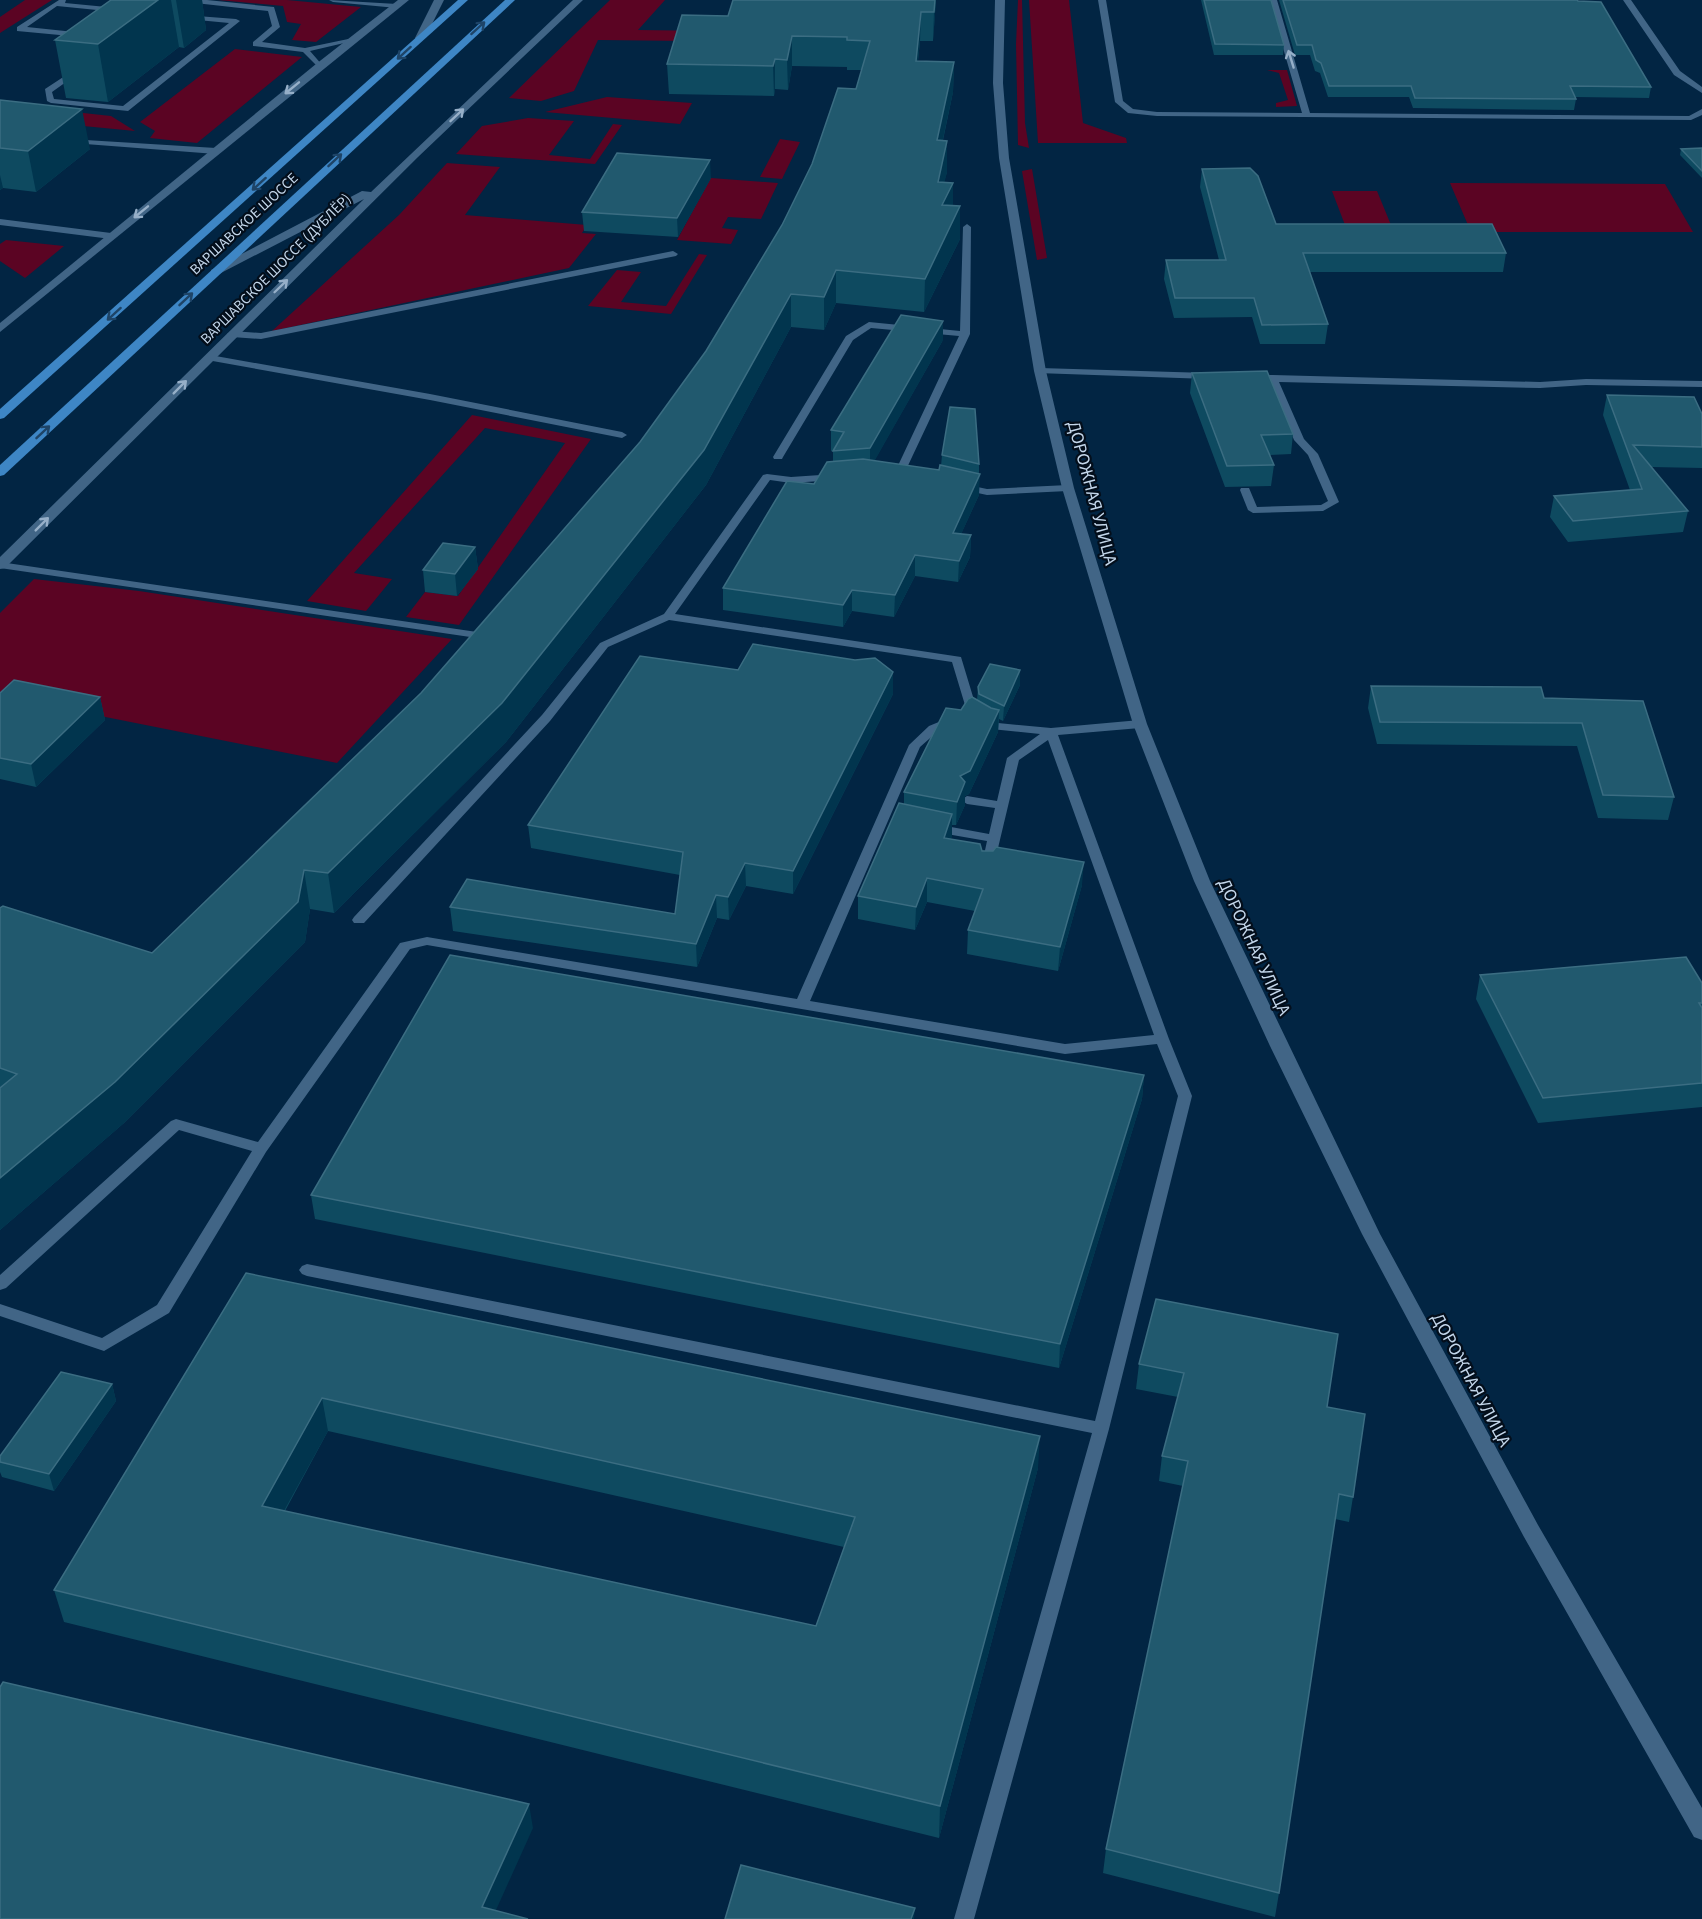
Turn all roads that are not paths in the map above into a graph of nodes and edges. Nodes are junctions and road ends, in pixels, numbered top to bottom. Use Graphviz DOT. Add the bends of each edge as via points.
graph roads {
  1 [pos="67,0"];
  2 [pos="186,0"];
  3 [pos="333,0"];
  4 [pos="438,0"];
  5 [pos="463,0"];
  6 [pos="510,0"];
  7 [pos="578,0"];
  8 [pos="1000,0"];
  9 [pos="1102,0"];
  10 [pos="1272,0"];
  11 [pos="1627,0"];
  12 [pos="400,3"];
  13 [pos="56,4"];
  14 [pos="123,10"];
  15 [pos="180,16"];
  16 [pos="85,36"];
  17 [pos="420,38"];
  18 [pos="352,40"];
  19 [pos="304,50"];
  20 [pos="83,65"];
  21 [pos="319,66"];
  22 [pos="1702,91"];
  23 [pos="1702,111"];
  24 [pos="1307,115"];
  25 [pos="60,139"];
  26 [pos="216,151"];
  27 [pos="414,155"];
  28 [pos="0,222"];
  29 [pos="967,227"];
  30 [pos="111,236"];
  31 [pos="673,254"];
  32 [pos="215,272"];
  33 [pos="0,329"];
  34 [pos="232,334"];
  35 [pos="965,334"];
  36 [pos="210,358"];
  37 [pos="1040,371"];
  38 [pos="1214,377"];
  39 [pos="1238,377"];
  40 [pos="1273,378"];
  41 [pos="1702,384"];
  42 [pos="0,415"];
  43 [pos="622,435"];
  44 [pos="778,457"];
  45 [pos="0,472"];
  46 [pos="900,474"];
  47 [pos="846,476"];
  48 [pos="954,485"];
  49 [pos="1068,488"];
  50 [pos="1245,490"];
  51 [pos="0,565"];
  52 [pos="668,616"];
  53 [pos="477,635"];
  54 [pos="972,712"];
  55 [pos="1140,724"];
  56 [pos="1051,732"];
  57 [pos="967,800"];
  58 [pos="1001,805"];
  59 [pos="922,826"];
  60 [pos="995,839"];
  61 [pos="987,869"];
  62 [pos="359,921"];
  63 [pos="802,1004"];
  64 [pos="1162,1039"];
  65 [pos="261,1148"];
  66 [pos="307,1270"];
  67 [pos="0,1284"];
  68 [pos="0,1310"];
  69 [pos="1101,1429"];
  70 [pos="1702,1830"];
  71 [pos="964,1919"];
  1 -- 13 [label="lane"];
  2 -- 19 [label="lane" via="271,9 276,27 256,44"];
  3 -- 12 [label="lane"];
  4 -- 17 [label="main road"];
  5 -- 17 [label="main road, ВАРШАВСКОЕ ШОССЕ"];
  32 -- 6 [label="main road, ВАРШАВСКОЕ ШОССЕ, one-way"];
  27 -- 7 [label="main road, ВАРШАВСКОЕ ШОССЕ (ДУБЛЁР), one-way"];
  8 -- 37 [label="main road, ДОРОЖНАЯ УЛИЦА" via="998,82 1005,158"];
  9 -- 24 [label="lane" via="1119,102 1131,111"];
  24 -- 10 [label="lane, one-way"];
  11 -- 22 [label="lane" via="1677,73"];
  12 -- 18 [label="main road"];
  13 -- 14 [label="lane"];
  13 -- 16 [label="lane" via="20,29"];
  15 -- 20 [label="lane" via="236,21 125,109 51,101 48,91"];
  17 -- 42 [label="main road, ВАРШАВСКОЕ ШОССЕ, one-way"];
  18 -- 19 [label="lane"];
  18 -- 21 [label="main road"];
  19 -- 21 [label="lane"];
  21 -- 26 [label="main road, one-way"];
  23 -- 24 [label="lane" via="1691,117"];
  25 -- 26 [label="lane"];
  26 -- 30 [label="main road, one-way"];
  27 -- 32 [label="main road" via="343,207"];
  34 -- 27 [label="main road, ВАРШАВСКОЕ ШОССЕ (ДУБЛЁР), one-way"];
  28 -- 30 [label="lane"];
  29 -- 35 [label="lane"];
  30 -- 33 [label="main road"];
  31 -- 34 [label="lane" via="261,336"];
  45 -- 32 [label="main road, ВАРШАВСКОЕ ШОССЕ, one-way"];
  34 -- 36 [label="main road, ВАРШАВСКОЕ ШОССЕ (ДУБЛЁР)"];
  35 -- 44 [label="lane" via="869,325 849,338"];
  35 -- 46 [label="lane"];
  36 -- 43 [label="lane"];
  51 -- 36 [label="main road, ВАРШАВСКОЕ ШОССЕ (ДУБЛЁР), one-way"];
  37 -- 38 [label="lane"];
  37 -- 49 [label="main road, ДОРОЖНАЯ УЛИЦА"];
  39 -- 40 [label="lane"];
  40 -- 41 [label="lane" via="1540,385"];
  40 -- 50 [label="lane" via="1299,440 1313,454 1334,502 1323,508 1253,510"];
  47 -- 52 [label="lane" via="792,480 767,477"];
  48 -- 49 [label="lane" via="987,492"];
  49 -- 55 [label="main road, ДОРОЖНАЯ УЛИЦА"];
  51 -- 53 [label="lane"];
  52 -- 54 [label="lane" via="957,659"];
  52 -- 62 [label="lane" via="604,645 546,718"];
  54 -- 56 [label="lane" via="995,726"];
  54 -- 63 [label="lane" via="933,729 915,745 889,819"];
  55 -- 56 [label="lane"];
  55 -- 70 [label="main road, ДОРОЖНАЯ УЛИЦА" via="1202,881 1371,1234 1530,1531"];
  56 -- 58 [label="lane" via="1013,758"];
  56 -- 64 [label="lane"];
  57 -- 58 [label="lane"];
  58 -- 60 [label="lane"];
  59 -- 60 [label="lane"];
  60 -- 61 [label="lane"];
  63 -- 64 [label="lane" via="1065,1049"];
  63 -- 65 [label="lane" via="427,941 405,946"];
  64 -- 69 [label="lane" via="1185,1096"];
  65 -- 67 [label="lane" via="176,1124"];
  65 -- 68 [label="lane" via="163,1309 104,1345"];
  66 -- 69 [label="lane"];
  69 -- 71 [label="lane"];
}
